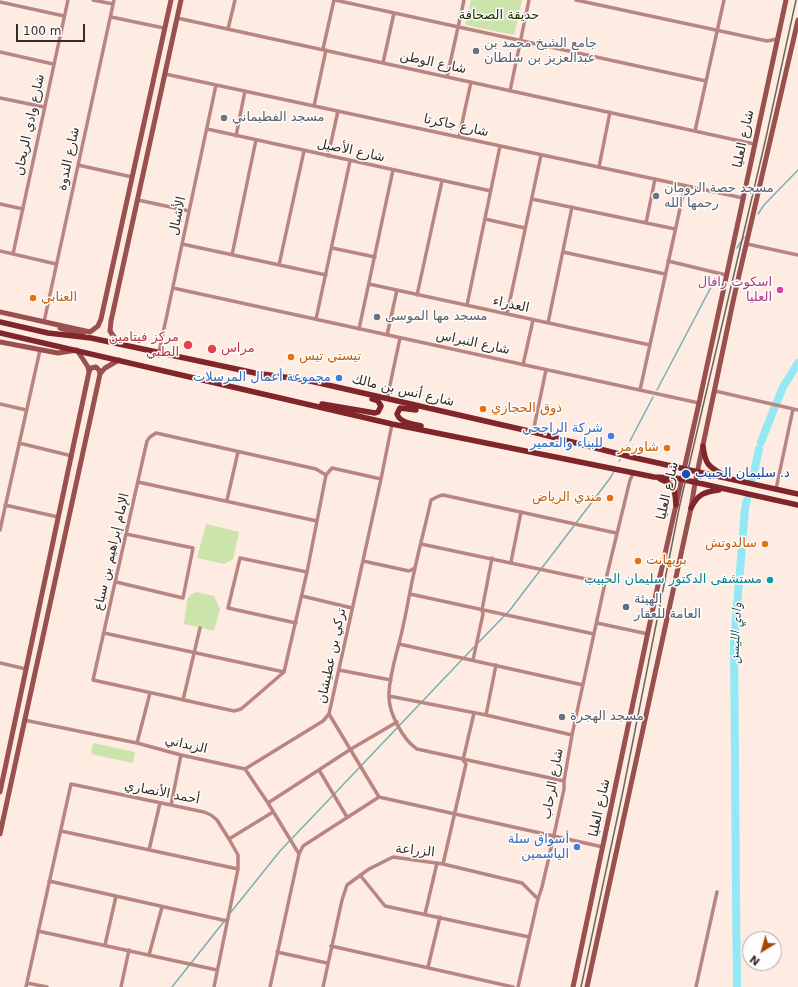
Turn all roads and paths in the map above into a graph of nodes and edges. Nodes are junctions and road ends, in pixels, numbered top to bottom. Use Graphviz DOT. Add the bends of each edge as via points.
graph roads {
  1 [pos="68,0"];
  2 [pos="93,0"];
  3 [pos="171,0"];
  4 [pos="181,0"];
  5 [pos="235,0"];
  6 [pos="335,0"];
  7 [pos="464,0"];
  8 [pos="528,0"];
  9 [pos="576,0"];
  10 [pos="724,0"];
  11 [pos="786,0"];
  12 [pos="0,2"];
  13 [pos="114,2"];
  14 [pos="394,13"];
  15 [pos="64,16"];
  16 [pos="111,17"];
  17 [pos="177,18"];
  18 [pos="798,20"];
  19 [pos="458,27"];
  20 [pos="164,28"];
  21 [pos="228,29"];
  22 [pos="717,30"];
  23 [pos="777,39"];
  24 [pos="520,41"];
  25 [pos="324,50"];
  26 [pos="0,52"];
  27 [pos="383,63"];
  28 [pos="53,64"];
  29 [pos="165,74"];
  30 [pos="447,77"];
  31 [pos="706,81"];
  32 [pos="471,82"];
  33 [pos="216,85"];
  34 [pos="245,91"];
  35 [pos="510,91"];
  36 [pos="0,98"];
  37 [pos="148,105"];
  38 [pos="314,106"];
  39 [pos="44,107"];
  40 [pos="158,107"];
  41 [pos="338,111"];
  42 [pos="610,112"];
  43 [pos="207,129"];
  44 [pos="695,131"];
  45 [pos="236,136"];
  46 [pos="459,137"];
  47 [pos="256,140"];
  48 [pos="754,144"];
  49 [pos="500,146"];
  50 [pos="304,151"];
  51 [pos="541,155"];
  52 [pos="328,156"];
  53 [pos="350,161"];
  54 [pos="78,165"];
  55 [pos="598,167"];
  56 [pos="393,170"];
  57 [pos="132,177"];
  58 [pos="655,179"];
  59 [pos="442,181"];
  60 [pos="685,186"];
  61 [pos="491,192"];
  62 [pos="743,198"];
  63 [pos="532,199"];
  64 [pos="138,200"];
  65 [pos="0,204"];
  66 [pos="572,207"];
  67 [pos="22,209"];
  68 [pos="189,211"];
  69 [pos="485,219"];
  70 [pos="646,223"];
  71 [pos="525,228"];
  72 [pos="675,229"];
  73 [pos="182,244"];
  74 [pos="747,244"];
  75 [pos="332,248"];
  76 [pos="0,251"];
  77 [pos="563,252"];
  78 [pos="13,254"];
  79 [pos="232,254"];
  80 [pos="798,255"];
  81 [pos="374,257"];
  82 [pos="668,262"];
  83 [pos="56,264"];
  84 [pos="279,265"];
  85 [pos="666,274"];
  86 [pos="326,275"];
  87 [pos="726,275"];
  88 [pos="369,284"];
  89 [pos="173,288"];
  90 [pos="397,290"];
  91 [pos="417,295"];
  92 [pos="467,305"];
  93 [pos="0,312"];
  94 [pos="507,314"];
  95 [pos="29,319"];
  96 [pos="316,320"];
  97 [pos="533,320"];
  98 [pos="0,322"];
  99 [pos="44,322"];
  100 [pos="548,323"];
  101 [pos="359,329"];
  102 [pos="0,333"];
  103 [pos="387,335"];
  104 [pos="91,338"];
  105 [pos="400,338"];
  106 [pos="0,342"];
  107 [pos="118,343"];
  108 [pos="650,345"];
  109 [pos="40,350"];
  110 [pos="76,350"];
  111 [pos="159,352"];
  112 [pos="119,360"];
  113 [pos="523,365"];
  114 [pos="546,370"];
  115 [pos="88,372"];
  116 [pos="100,374"];
  117 [pos="306,380"];
  118 [pos="640,390"];
  119 [pos="715,391"];
  120 [pos="387,400"];
  121 [pos="296,401"];
  122 [pos="699,403"];
  123 [pos="0,404"];
  124 [pos="793,409"];
  125 [pos="26,410"];
  126 [pos="798,410"];
  127 [pos="464,416"];
  128 [pos="392,424"];
  129 [pos="533,432"];
  130 [pos="464,437"];
  131 [pos="19,443"];
  132 [pos="703,446"];
  133 [pos="238,452"];
  134 [pos="72,456"];
  135 [pos="684,468"];
  136 [pos="634,472"];
  137 [pos="698,472"];
  138 [pos="326,475"];
  139 [pos="654,477"];
  140 [pos="381,479"];
  141 [pos="730,479"];
  142 [pos="682,480"];
  143 [pos="138,482"];
  144 [pos="695,484"];
  145 [pos="723,489"];
  146 [pos="776,489"];
  147 [pos="798,494"];
  148 [pos="227,500"];
  149 [pos="5,505"];
  150 [pos="676,505"];
  151 [pos="798,505"];
  152 [pos="691,508"];
  153 [pos="521,512"];
  154 [pos="58,517"];
  155 [pos="317,521"];
  156 [pos="0,530"];
  157 [pos="616,533"];
  158 [pos="126,534"];
  159 [pos="421,544"];
  160 [pos="51,550"];
  161 [pos="61,553"];
  162 [pos="492,558"];
  163 [pos="363,561"];
  164 [pos="511,562"];
  165 [pos="49,564"];
  166 [pos="58,566"];
  167 [pos="415,568"];
  168 [pos="307,572"];
  169 [pos="116,582"];
  170 [pos="605,583"];
  171 [pos="410,594"];
  172 [pos="302,596"];
  173 [pos="352,608"];
  174 [pos="482,610"];
  175 [pos="296,623"];
  176 [pos="597,623"];
  177 [pos="200,628"];
  178 [pos="104,633"];
  179 [pos="594,634"];
  180 [pos="648,634"];
  181 [pos="399,644"];
  182 [pos="194,652"];
  183 [pos="473,660"];
  184 [pos="0,663"];
  185 [pos="496,665"];
  186 [pos="26,669"];
  187 [pos="339,670"];
  188 [pos="284,672"];
  189 [pos="391,680"];
  190 [pos="583,685"];
  191 [pos="150,693"];
  192 [pos="389,696"];
  193 [pos="183,700"];
  194 [pos="474,713"];
  195 [pos="329,714"];
  196 [pos="486,715"];
  197 [pos="24,720"];
  198 [pos="396,722"];
  199 [pos="572,735"];
  200 [pos="137,743"];
  201 [pos="351,749"];
  202 [pos="181,755"];
  203 [pos="463,760"];
  204 [pos="245,769"];
  205 [pos="319,770"];
  206 [pos="564,781"];
  207 [pos="0,792"];
  208 [pos="379,797"];
  209 [pos="268,803"];
  210 [pos="160,804"];
  211 [pos="171,805"];
  212 [pos="273,812"];
  213 [pos="455,814"];
  214 [pos="347,817"];
  215 [pos="61,831"];
  216 [pos="0,834"];
  217 [pos="554,835"];
  218 [pos="229,839"];
  219 [pos="603,847"];
  220 [pos="149,850"];
  221 [pos="298,854"];
  222 [pos="437,864"];
  223 [pos="443,864"];
  224 [pos="238,869"];
  225 [pos="360,875"];
  226 [pos="49,880"];
  227 [pos="717,892"];
  228 [pos="116,896"];
  229 [pos="538,899"];
  230 [pos="162,907"];
  231 [pos="425,914"];
  232 [pos="440,917"];
  233 [pos="227,921"];
  234 [pos="38,931"];
  235 [pos="529,937"];
  236 [pos="104,945"];
  237 [pos="331,946"];
  238 [pos="129,950"];
  239 [pos="277,952"];
  240 [pos="149,955"];
  241 [pos="327,963"];
  242 [pos="428,967"];
  243 [pos="217,970"];
  244 [pos="26,985"];
  245 [pos="47,987"];
  246 [pos="121,987"];
  247 [pos="214,987"];
  248 [pos="270,987"];
  249 [pos="323,987"];
  250 [pos="514,987"];
  251 [pos="518,987"];
  252 [pos="574,987"];
  253 [pos="587,987"];
  254 [pos="696,987"];
  1 -- 15 [label="street, شارع وادي الريحان"];
  2 -- 13 [label="street"];
  3 -- 20 [label="main road"];
  4 -- 17 [label="main road"];
  5 -- 21 [label="street"];
  6 -- 14 [label="street"];
  6 -- 25 [label="street"];
  7 -- 19 [label="street"];
  8 -- 24 [label="street"];
  9 -- 22 [label="street"];
  10 -- 22 [label="street"];
  11 -- 23 [label="main road, شارع العليا"];
  12 -- 15 [label="street"];
  13 -- 16 [label="street, شارع الندوة"];
  14 -- 19 [label="street"];
  14 -- 27 [label="street"];
  15 -- 28 [label="street, شارع وادي الريحان"];
  16 -- 20 [label="street"];
  16 -- 54 [label="street, شارع الندوة"];
  17 -- 21 [label="street, شارع الوطن"];
  17 -- 29 [label="main road"];
  18 -- 74 [label="main road, شارع العليا"];
  19 -- 24 [label="street"];
  19 -- 30 [label="street"];
  20 -- 37 [label="main road"];
  21 -- 25 [label="street, شارع الوطن"];
  22 -- 23 [label="street" via="767,41"];
  22 -- 31 [label="street"];
  23 -- 48 [label="main road, شارع العليا"];
  24 -- 31 [label="street"];
  24 -- 35 [label="street"];
  25 -- 27 [label="street, شارع الوطن"];
  25 -- 38 [label="street"];
  26 -- 28 [label="street"];
  27 -- 30 [label="street, شارع الوطن"];
  28 -- 39 [label="street, شارع وادي الريحان"];
  29 -- 33 [label="street, شارع جاكرتا"];
  29 -- 40 [label="main road"];
  30 -- 32 [label="street, شارع الوطن"];
  31 -- 44 [label="street"];
  32 -- 35 [label="street, شارع الوطن"];
  32 -- 46 [label="street"];
  33 -- 34 [label="street, شارع جاكرتا"];
  33 -- 43 [label="street, الأشبال"];
  34 -- 38 [label="street, شارع جاكرتا"];
  34 -- 45 [label="street"];
  35 -- 42 [label="street, شارع الوطن"];
  36 -- 39 [label="street"];
  37 -- 40 [label="main road"];
  37 -- 57 [label="main road"];
  38 -- 41 [label="street, شارع جاكرتا"];
  39 -- 67 [label="street, شارع وادي الريحان"];
  40 -- 64 [label="main road"];
  41 -- 46 [label="street, شارع جاكرتا"];
  41 -- 52 [label="street"];
  42 -- 44 [label="street, شارع الوطن"];
  42 -- 55 [label="street"];
  43 -- 45 [label="street, شارع الأصيل"];
  43 -- 68 [label="street, الأشبال"];
  44 -- 48 [label="street, شارع الوطن"];
  45 -- 47 [label="street, شارع الأصيل"];
  46 -- 49 [label="street, شارع جاكرتا"];
  47 -- 50 [label="street, شارع الأصيل"];
  47 -- 79 [label="street"];
  48 -- 62 [label="main road, شارع العليا"];
  49 -- 51 [label="street, شارع جاكرتا"];
  49 -- 61 [label="street"];
  50 -- 52 [label="street, شارع الأصيل"];
  50 -- 84 [label="street"];
  51 -- 55 [label="street, شارع جاكرتا"];
  51 -- 63 [label="street"];
  52 -- 53 [label="street, شارع الأصيل"];
  53 -- 56 [label="street, شارع الأصيل"];
  53 -- 75 [label="street"];
  54 -- 57 [label="street"];
  54 -- 83 [label="street, شارع الندوة"];
  55 -- 58 [label="street, شارع جاكرتا"];
  56 -- 59 [label="street, شارع الأصيل"];
  56 -- 81 [label="street"];
  57 -- 99 [label="main road" via="98,326 90,332"];
  58 -- 60 [label="street, شارع جاكرتا"];
  58 -- 70 [label="street"];
  59 -- 61 [label="street, شارع الأصيل"];
  59 -- 91 [label="street"];
  60 -- 62 [label="street, شارع جاكرتا"];
  60 -- 72 [label="street"];
  61 -- 69 [label="street"];
  62 -- 87 [label="main road, شارع العليا"];
  63 -- 66 [label="street"];
  63 -- 71 [label="street"];
  64 -- 68 [label="street"];
  64 -- 107 [label="main road" via="110,326 110,331"];
  65 -- 67 [label="street"];
  66 -- 70 [label="street"];
  66 -- 77 [label="street"];
  67 -- 78 [label="street, شارع وادي الريحان"];
  68 -- 73 [label="street, الأشبال"];
  69 -- 71 [label="street"];
  69 -- 92 [label="street"];
  70 -- 72 [label="street"];
  71 -- 94 [label="street"];
  72 -- 82 [label="street"];
  73 -- 79 [label="street"];
  73 -- 89 [label="street, الأشبال"];
  74 -- 80 [label="street"];
  74 -- 119 [label="main road, شارع العليا"];
  75 -- 81 [label="street"];
  75 -- 86 [label="street"];
  76 -- 78 [label="street"];
  77 -- 85 [label="street"];
  77 -- 100 [label="street"];
  78 -- 83 [label="street"];
  79 -- 84 [label="street"];
  81 -- 88 [label="street"];
  82 -- 85 [label="street"];
  82 -- 87 [label="street"];
  83 -- 99 [label="street, شارع الندوة"];
  84 -- 86 [label="street"];
  85 -- 108 [label="street"];
  86 -- 96 [label="street"];
  87 -- 122 [label="main road, شارع العليا"];
  88 -- 90 [label="street, العذراء"];
  88 -- 101 [label="street"];
  89 -- 96 [label="street, شارع النبراس"];
  89 -- 111 [label="street, الأشبال"];
  90 -- 91 [label="street, العذراء"];
  90 -- 103 [label="street"];
  91 -- 92 [label="street, العذراء"];
  92 -- 94 [label="street, العذراء"];
  93 -- 95 [label="main road"];
  94 -- 97 [label="street, العذراء"];
  95 -- 99 [label="main road"];
  95 -- 104 [label="main road"];
  96 -- 101 [label="street, شارع النبراس"];
  97 -- 100 [label="street, العذراء"];
  97 -- 113 [label="street"];
  98 -- 104 [label="main road, شارع أنس بن مالك" via="48,333"];
  100 -- 108 [label="street, العذراء"];
  101 -- 103 [label="street, شارع النبراس"];
  102 -- 110 [label="main road"];
  103 -- 105 [label="street, شارع النبراس"];
  104 -- 107 [label="main road, شارع أنس بن مالك"];
  105 -- 113 [label="street, شارع النبراس"];
  105 -- 120 [label="street"];
  106 -- 109 [label="main road"];
  107 -- 111 [label="main road, شارع أنس بن مالك"];
  108 -- 118 [label="street"];
  109 -- 110 [label="main road" via="58,353"];
  109 -- 125 [label="street"];
  110 -- 112 [label="main road"];
  110 -- 115 [label="main road" via="88,367"];
  111 -- 117 [label="main road, شارع أنس بن مالك"];
  112 -- 116 [label="main road"];
  112 -- 121 [label="main road"];
  113 -- 114 [label="street, شارع النبراس"];
  114 -- 118 [label="street, شارع النبراس"];
  114 -- 129 [label="street"];
  115 -- 116 [label="main road" via="96,367"];
  115 -- 134 [label="main road"];
  116 -- 161 [label="main road"];
  117 -- 120 [label="main road, شارع أنس بن مالك"];
  117 -- 121 [label="main road" via="371,398 378,401 381,406 375,413"];
  118 -- 122 [label="street, شارع النبراس"];
  119 -- 124 [label="street"];
  119 -- 132 [label="main road, شارع العليا"];
  120 -- 127 [label="main road, شارع أنس بن مالك"];
  121 -- 128 [label="main road"];
  122 -- 135 [label="main road, شارع العليا"];
  123 -- 125 [label="street"];
  124 -- 126 [label="street"];
  124 -- 146 [label="street"];
  125 -- 131 [label="street"];
  127 -- 129 [label="main road, شارع أنس بن مالك"];
  127 -- 130 [label="main road" via="404,407 400,408 397,414 402,421"];
  128 -- 130 [label="main road"];
  128 -- 140 [label="street, تركي بن عطيشان"];
  129 -- 135 [label="main road, شارع أنس بن مالك"];
  130 -- 136 [label="main road"];
  131 -- 134 [label="street"];
  131 -- 149 [label="street"];
  132 -- 137 [label="main road, شارع العليا"];
  132 -- 141 [label="main road" via="708,465"];
  133 -- 138 [label="street" via="316,468"];
  133 -- 143 [label="street, الإمام إبراهيم بن سباع" via="156,433 147,441"];
  133 -- 148 [label="street"];
  134 -- 154 [label="main road"];
  135 -- 137 [label="main road, شارع أنس بن مالك"];
  135 -- 142 [label="main road, شارع العليا"];
  136 -- 139 [label="main road"];
  136 -- 157 [label="street, شارع الرحاب"];
  137 -- 141 [label="main road, شارع أنس بن مالك"];
  137 -- 144 [label="main road, شارع العليا"];
  138 -- 140 [label="street" via="332,468"];
  138 -- 155 [label="street"];
  139 -- 142 [label="main road"];
  139 -- 150 [label="main road" via="673,486"];
  140 -- 163 [label="street, تركي بن عطيشان"];
  141 -- 146 [label="main road, شارع أنس بن مالك"];
  142 -- 144 [label="main road"];
  142 -- 150 [label="main road, شارع العليا"];
  143 -- 148 [label="street"];
  143 -- 158 [label="street, الإمام إبراهيم بن سباع"];
  144 -- 145 [label="main road"];
  144 -- 152 [label="main road, شارع العليا"];
  145 -- 151 [label="main road"];
  145 -- 152 [label="main road" via="701,495"];
  146 -- 147 [label="main road, شارع أنس بن مالك"];
  148 -- 155 [label="street"];
  149 -- 154 [label="street"];
  149 -- 156 [label="street"];
  150 -- 180 [label="main road, شارع العليا"];
  152 -- 253 [label="main road, شارع العليا"];
  153 -- 157 [label="street"];
  153 -- 159 [label="street" via="443,495 431,500"];
  153 -- 164 [label="street"];
  154 -- 160 [label="main road"];
  155 -- 168 [label="street"];
  157 -- 170 [label="street, شارع الرحاب"];
  158 -- 169 [label="street, الإمام إبراهيم بن سباع"];
  158 -- 169 [label="street" via="193,548 183,598"];
  159 -- 162 [label="street"];
  159 -- 167 [label="street"];
  160 -- 161 [label="main road" via="56,557"];
  160 -- 165 [label="main road"];
  161 -- 166 [label="main road"];
  162 -- 164 [label="street"];
  162 -- 174 [label="street"];
  163 -- 167 [label="street" via="409,571"];
  163 -- 173 [label="street, تركي بن عطيشان"];
  164 -- 170 [label="street"];
  165 -- 166 [label="main road"];
  165 -- 186 [label="main road"];
  166 -- 197 [label="main road"];
  167 -- 171 [label="street"];
  168 -- 172 [label="street"];
  168 -- 175 [label="street" via="240,558 228,608"];
  169 -- 178 [label="street, الإمام إبراهيم بن سباع"];
  170 -- 176 [label="street, شارع الرحاب"];
  171 -- 174 [label="street"];
  171 -- 181 [label="street"];
  172 -- 173 [label="street"];
  172 -- 175 [label="street"];
  173 -- 187 [label="street, تركي بن عطيشان"];
  174 -- 179 [label="street"];
  174 -- 183 [label="street"];
  175 -- 188 [label="street"];
  176 -- 179 [label="street, شارع الرحاب"];
  176 -- 180 [label="street"];
  177 -- 182 [label="street"];
  178 -- 182 [label="street"];
  178 -- 191 [label="street, الإمام إبراهيم بن سباع" via="93,680"];
  179 -- 190 [label="street, شارع الرحاب"];
  180 -- 219 [label="main road, شارع العليا"];
  181 -- 183 [label="street"];
  181 -- 189 [label="street"];
  182 -- 188 [label="street"];
  182 -- 193 [label="street"];
  183 -- 185 [label="street"];
  184 -- 186 [label="street"];
  185 -- 190 [label="street"];
  185 -- 196 [label="street"];
  186 -- 207 [label="main road"];
  187 -- 189 [label="street"];
  187 -- 195 [label="street, تركي بن عطيشان"];
  188 -- 193 [label="street" via="241,709 234,711"];
  189 -- 192 [label="street"];
  190 -- 199 [label="street, شارع الرحاب"];
  191 -- 193 [label="street"];
  191 -- 200 [label="street"];
  192 -- 194 [label="street"];
  192 -- 198 [label="street" via="390,710"];
  194 -- 196 [label="street"];
  194 -- 203 [label="street"];
  195 -- 201 [label="street, تركي بن عطيشان"];
  195 -- 204 [label="street" via="323,721"];
  196 -- 199 [label="street"];
  197 -- 200 [label="street, الزبداني"];
  197 -- 216 [label="main road"];
  198 -- 201 [label="street"];
  198 -- 203 [label="street" via="410,744 417,749"];
  199 -- 206 [label="street, شارع الرحاب"];
  200 -- 202 [label="street, الزبداني"];
  201 -- 205 [label="street"];
  201 -- 208 [label="street, تركي بن عطيشان"];
  202 -- 204 [label="street, الزبداني"];
  202 -- 211 [label="street"];
  203 -- 206 [label="street"];
  203 -- 213 [label="street" via="466,764"];
  204 -- 209 [label="street"];
  205 -- 209 [label="street"];
  205 -- 214 [label="street"];
  206 -- 217 [label="street, شارع الرحاب"];
  208 -- 213 [label="street"];
  208 -- 214 [label="street"];
  209 -- 212 [label="street"];
  210 -- 211 [label="street, أحمد الأنصاري"];
  210 -- 215 [label="street, أحمد الأنصاري" via="71,784"];
  210 -- 220 [label="street"];
  211 -- 218 [label="street, أحمد الأنصاري" via="212,815"];
  212 -- 218 [label="street"];
  212 -- 221 [label="street"];
  213 -- 217 [label="street"];
  213 -- 223 [label="street"];
  214 -- 221 [label="street" via="303,846"];
  215 -- 220 [label="street"];
  215 -- 226 [label="street"];
  217 -- 219 [label="street"];
  217 -- 229 [label="street, شارع الرحاب"];
  218 -- 224 [label="street, أحمد الأنصاري" via="238,855"];
  219 -- 252 [label="main road, شارع العليا"];
  220 -- 224 [label="street"];
  221 -- 239 [label="street"];
  222 -- 223 [label="street, الزراعة"];
  222 -- 225 [label="street, الزراعة" via="393,857"];
  222 -- 231 [label="street"];
  223 -- 229 [label="street, الزراعة" via="522,883"];
  224 -- 233 [label="street, أحمد الأنصاري"];
  225 -- 231 [label="street" via="385,906"];
  225 -- 237 [label="street, الزراعة" via="347,885"];
  226 -- 228 [label="street"];
  226 -- 234 [label="street"];
  227 -- 254 [label="street"];
  228 -- 230 [label="street"];
  228 -- 236 [label="street"];
  229 -- 235 [label="street, شارع الرحاب"];
  230 -- 233 [label="street"];
  230 -- 240 [label="street"];
  231 -- 232 [label="street"];
  232 -- 235 [label="street"];
  232 -- 242 [label="street"];
  233 -- 243 [label="street, أحمد الأنصاري"];
  234 -- 236 [label="street"];
  234 -- 244 [label="street"];
  235 -- 251 [label="street, شارع الرحاب"];
  236 -- 238 [label="street"];
  237 -- 241 [label="street, الزراعة"];
  237 -- 242 [label="street"];
  238 -- 240 [label="street"];
  238 -- 246 [label="street"];
  239 -- 241 [label="street"];
  239 -- 248 [label="street"];
  240 -- 243 [label="street"];
  241 -- 249 [label="street, الزراعة"];
  242 -- 250 [label="street"];
  243 -- 247 [label="street, أحمد الأنصاري"];
  244 -- 245 [label="street"];
}
